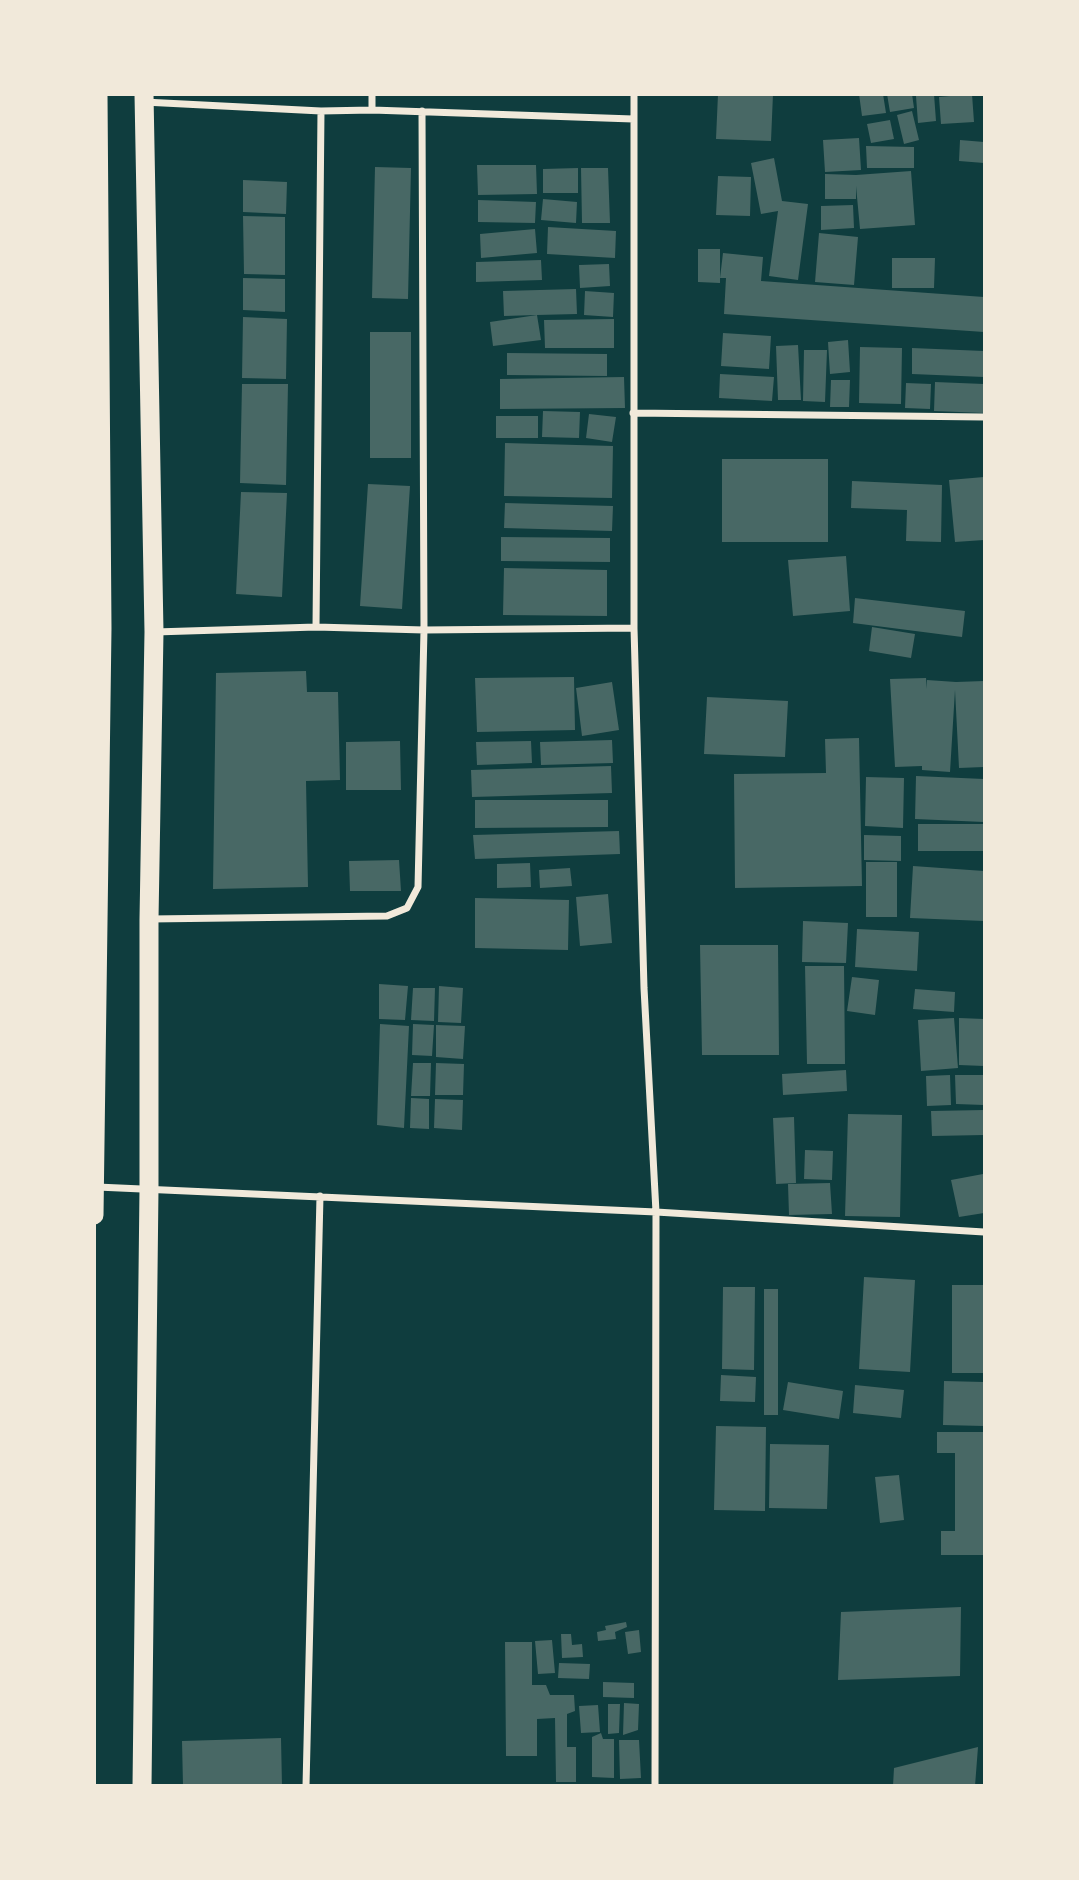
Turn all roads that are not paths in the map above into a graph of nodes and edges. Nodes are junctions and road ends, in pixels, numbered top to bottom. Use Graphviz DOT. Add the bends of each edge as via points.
graph roads {
  1 [pos="372,94"];
  2 [pos="634,94"];
  3 [pos="144,98"];
  4 [pos="97,100"];
  5 [pos="372,110"];
  6 [pos="321,111"];
  7 [pos="422,111"];
  8 [pos="633,119"];
  9 [pos="633,413"];
  10 [pos="985,417"];
  11 [pos="316,627"];
  12 [pos="634,628"];
  13 [pos="98,629"];
  14 [pos="424,629"];
  15 [pos="155,632"];
  16 [pos="149,919"];
  17 [pos="94,1187"];
  18 [pos="149,1189"];
  19 [pos="320,1196"];
  20 [pos="656,1212"];
  21 [pos="94,1215"];
  22 [pos="985,1233"];
  23 [pos="142,1786"];
  24 [pos="306,1786"];
  25 [pos="655,1786"];
  1 -- 5 [label="street"];
  2 -- 8 [label="street"];
  3 -- 6 [label="street"];
  3 -- 15 [label="highway"];
  4 -- 13 [label="highway"];
  5 -- 6 [label="street"];
  5 -- 7 [label="street"];
  6 -- 11 [label="street"];
  7 -- 8 [label="street"];
  7 -- 14 [label="street"];
  8 -- 9 [label="street"];
  9 -- 10 [label="street"];
  9 -- 12 [label="street"];
  11 -- 14 [label="street"];
  11 -- 15 [label="street"];
  12 -- 14 [label="street"];
  12 -- 20 [label="street" via="644,988"];
  13 -- 17 [label="highway"];
  14 -- 16 [label="street" via="418,887 407,908 387,916"];
  15 -- 16 [label="highway"];
  16 -- 18 [label="highway"];
  17 -- 18 [label="street"];
  17 -- 21 [label="highway"];
  18 -- 19 [label="street"];
  18 -- 23 [label="highway"];
  19 -- 20 [label="street"];
  19 -- 24 [label="street"];
  20 -- 22 [label="street"];
  20 -- 25 [label="street"];
}
